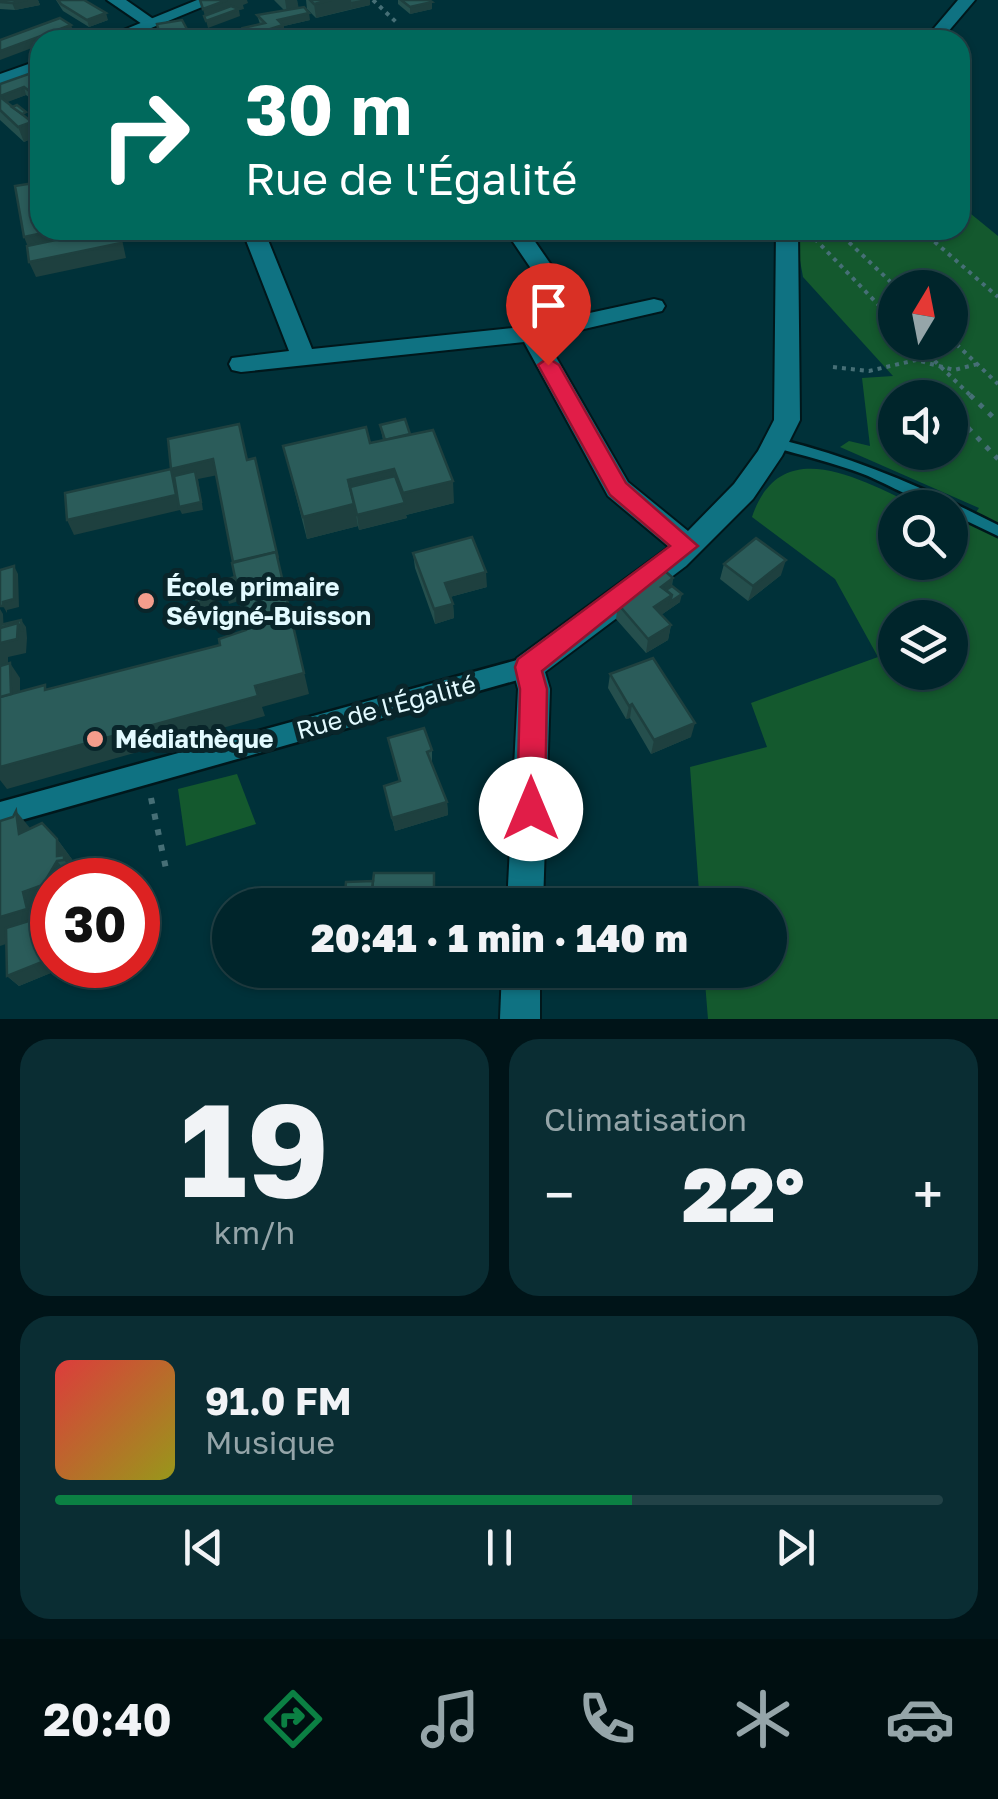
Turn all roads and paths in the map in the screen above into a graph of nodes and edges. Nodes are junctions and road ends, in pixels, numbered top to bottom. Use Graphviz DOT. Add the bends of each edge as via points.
graph roads {
  1 [pos="116,0"];
  2 [pos="212,0"];
  3 [pos="373,0"];
  4 [pos="967,0"];
  5 [pos="396,22"];
  6 [pos="151,23"];
  7 [pos="133,30"];
  8 [pos="941,30"];
  9 [pos="30,69"];
  10 [pos="0,80"];
  11 [pos="257,240"];
  12 [pos="523,240"];
  13 [pos="787,240"];
  14 [pos="815,240"];
  15 [pos="847,240"];
  16 [pos="932,240"];
  17 [pos="879,270"];
  18 [pos="998,297"];
  19 [pos="878,305"];
  20 [pos="654,306"];
  21 [pos="579,323"];
  22 [pos="531,334"];
  23 [pos="968,355"];
  24 [pos="304,358"];
  25 [pos="933,360"];
  26 [pos="241,364"];
  27 [pos="978,364"];
  28 [pos="938,365"];
  29 [pos="833,368"];
  30 [pos="998,384"];
  31 [pos="998,422"];
  32 [pos="968,428"];
  33 [pos="778,444"];
  34 [pos="998,459"];
  35 [pos="998,531"];
  36 [pos="686,546"];
  37 [pos="528,667"];
  38 [pos="145,772"];
  39 [pos="0,814"];
  40 [pos="166,869"];
  41 [pos="526,888"];
  42 [pos="521,988"];
  43 [pos="520,1019"];
  1 -- 6 [label="street"];
  2 -- 6 [label="street"];
  3 -- 5 [label="path"];
  4 -- 8 [label="street"];
  6 -- 7 [label="street"];
  9 -- 10 [label="street"];
  11 -- 24 [label="street"];
  12 -- 21 [label="street"];
  13 -- 33 [label="street, Rue de l'Égalité" via="787,420"];
  14 -- 19 [label="path"];
  15 -- 17 [label="path"];
  16 -- 18 [label="path"];
  20 -- 21 [label="street"];
  21 -- 22 [label="street"];
  22 -- 24 [label="street"];
  22 -- 36 [label="street" via="618,489"];
  23 -- 27 [label="path"];
  24 -- 26 [label="street"];
  25 -- 28 [label="path"];
  27 -- 28 [label="path" via="954,370"];
  27 -- 30 [label="path"];
  28 -- 29 [label="path" via="916,360 869,371"];
  28 -- 31 [label="path"];
  32 -- 34 [label="path"];
  33 -- 35 [label="lane" via="856,464"];
  33 -- 36 [label="street, Rue de l'Égalité" via="731,509"];
  36 -- 37 [label="street, Rue de l'Égalité"];
  37 -- 38 [label="street, Rue de l'Égalité"];
  37 -- 41 [label="street" via="534,689"];
  38 -- 39 [label="street, Rue de l'Égalité"];
  38 -- 40 [label="path"];
  42 -- 43 [label="street"];
}
